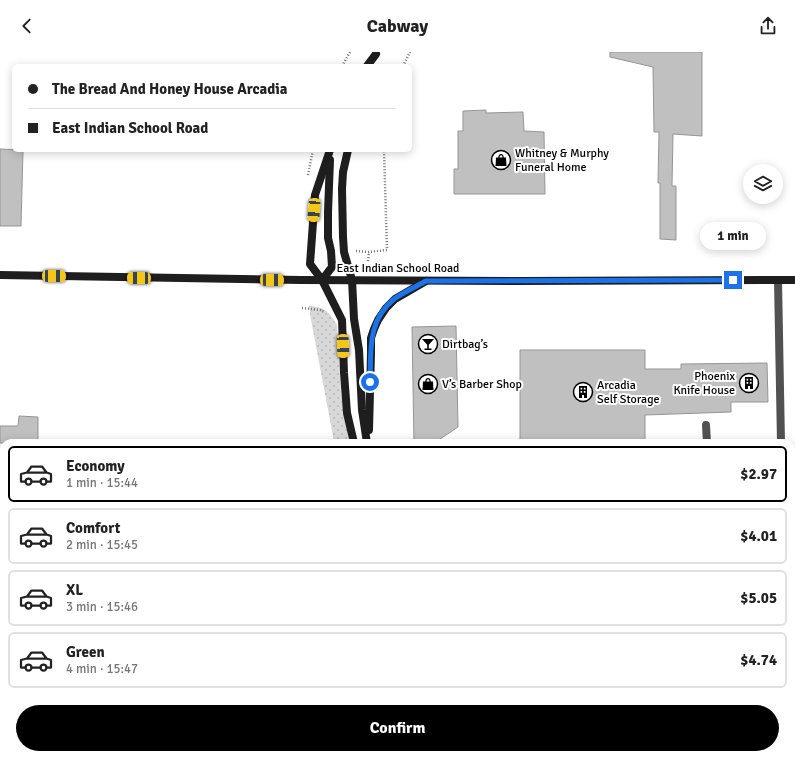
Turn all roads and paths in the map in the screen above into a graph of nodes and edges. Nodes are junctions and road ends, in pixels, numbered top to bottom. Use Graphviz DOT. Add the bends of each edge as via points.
graph roads {
  1 [pos="350,52"];
  2 [pos="410,52"];
  3 [pos="377,53"];
  4 [pos="343,64"];
  5 [pos="369,64"];
  6 [pos="374,64"];
  7 [pos="405,64"];
  8 [pos="330,152"];
  9 [pos="330,152"];
  10 [pos="348,152"];
  11 [pos="384,152"];
  12 [pos="356,251"];
  13 [pos="369,252"];
  14 [pos="368,261"];
  15 [pos="0,275"];
  16 [pos="322,280"];
  17 [pos="352,280"];
  18 [pos="778,280"];
  19 [pos="795,280"];
  20 [pos="426,281"];
  21 [pos="706,425"];
  22 [pos="353,439"];
  23 [pos="367,439"];
  24 [pos="368,439"];
  25 [pos="707,439"];
  26 [pos="781,439"];
  1 -- 4 [label="path"];
  2 -- 7 [label="path"];
  3 -- 5 [label="main road"];
  3 -- 6 [label="main road"];
  8 -- 16 [label="main road" via="328,238 332,267"];
  9 -- 16 [label="main road" via="315,195 310,252 310,264"];
  10 -- 17 [label="main road" via="342,189 343,237 344,252"];
  11 -- 13 [label="path" via="387,250"];
  12 -- 13 [label="path"];
  13 -- 14 [label="path"];
  15 -- 16 [label="main road, East Indian School Road"];
  16 -- 17 [label="main road, East Indian School Road"];
  16 -- 22 [label="main road" via="342,320 347,412"];
  17 -- 20 [label="main road, East Indian School Road"];
  17 -- 23 [label="main road" via="362,410"];
  18 -- 19 [label="main road, East Indian School Road"];
  18 -- 20 [label="main road, East Indian School Road"];
  18 -- 26 [label="street"];
  20 -- 24 [label="main road" via="394,299 374,329 370,353"];
  21 -- 25 [label="street"];
}
